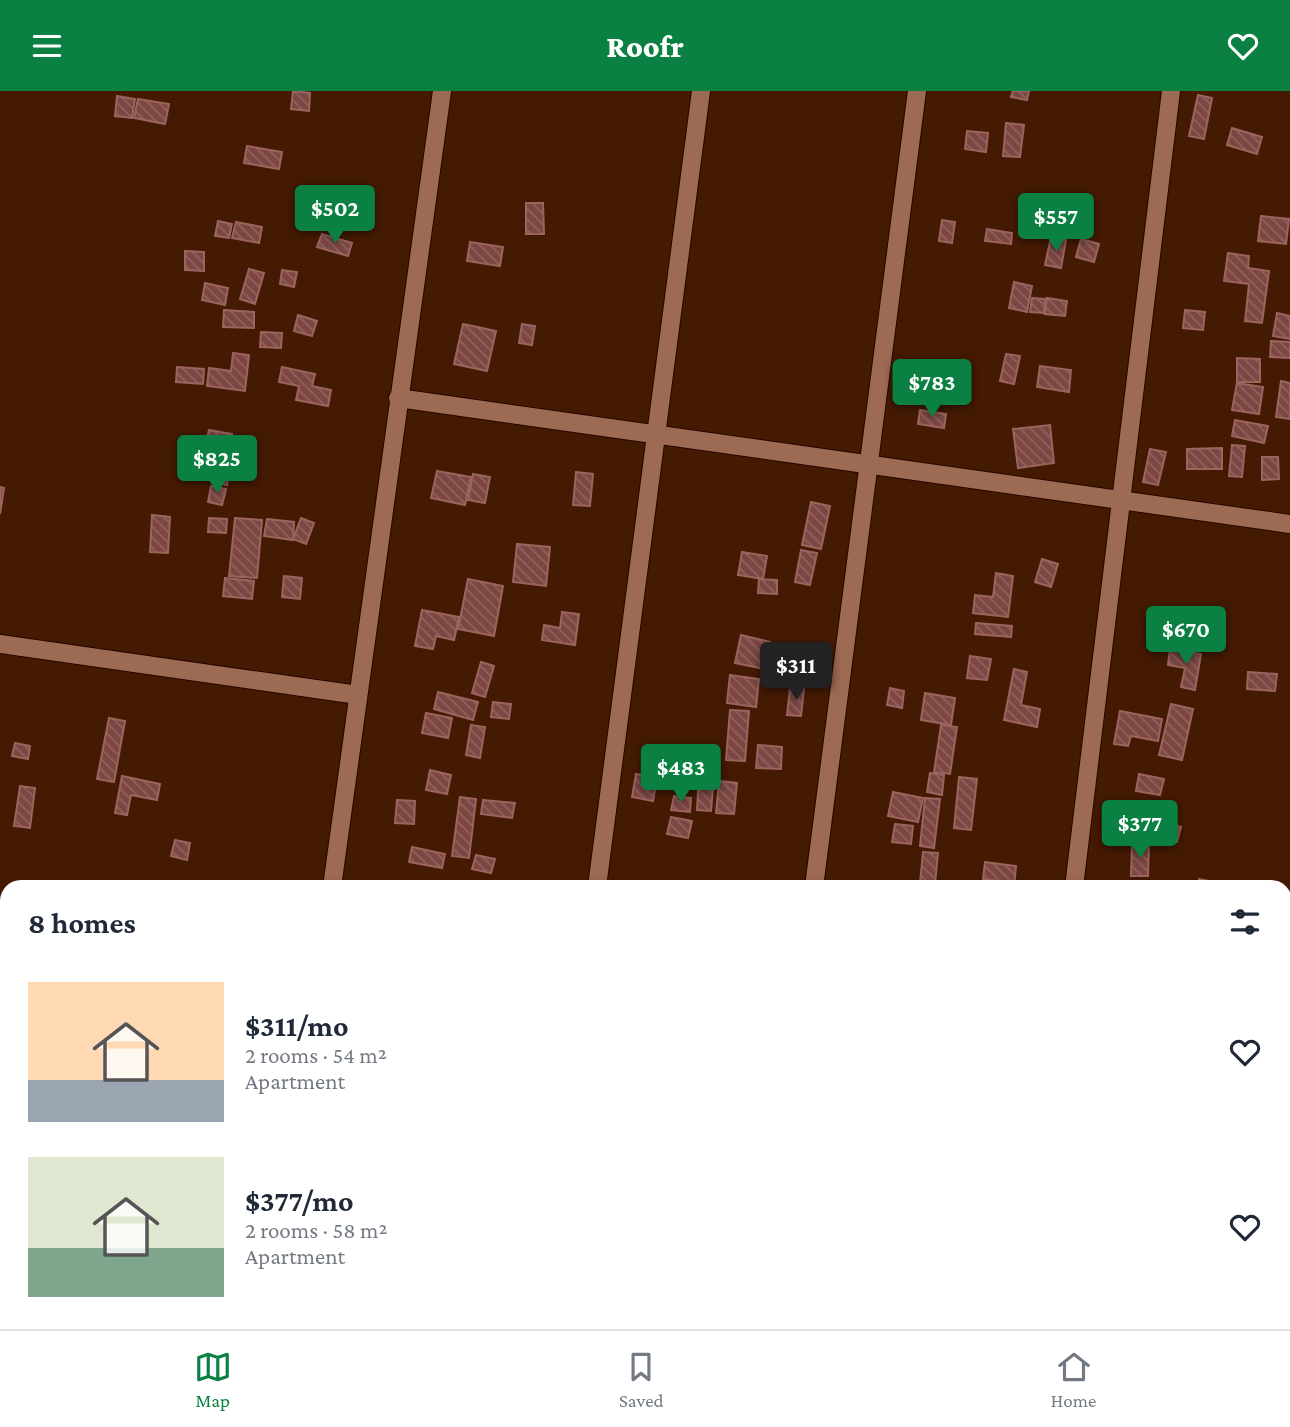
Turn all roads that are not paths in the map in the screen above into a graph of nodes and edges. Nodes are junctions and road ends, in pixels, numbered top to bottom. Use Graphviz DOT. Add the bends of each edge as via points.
graph roads {
  1 [pos="442,91"];
  2 [pos="701,91"];
  3 [pos="917,91"];
  4 [pos="1171,91"];
  5 [pos="398,398"];
  6 [pos="656,435"];
  7 [pos="869,465"];
  8 [pos="1122,499"];
  9 [pos="1290,524"];
  10 [pos="0,644"];
  11 [pos="358,695"];
  12 [pos="333,880"];
  13 [pos="598,880"];
  14 [pos="815,880"];
  15 [pos="1075,880"];
  1 -- 5 [label="street"];
  2 -- 6 [label="street"];
  3 -- 7 [label="street"];
  4 -- 8 [label="street"];
  5 -- 6 [label="street"];
  5 -- 11 [label="street"];
  6 -- 7 [label="street"];
  6 -- 13 [label="street"];
  7 -- 8 [label="street"];
  7 -- 14 [label="street"];
  8 -- 9 [label="street"];
  8 -- 15 [label="street"];
  10 -- 11 [label="street"];
  11 -- 12 [label="street"];
}
